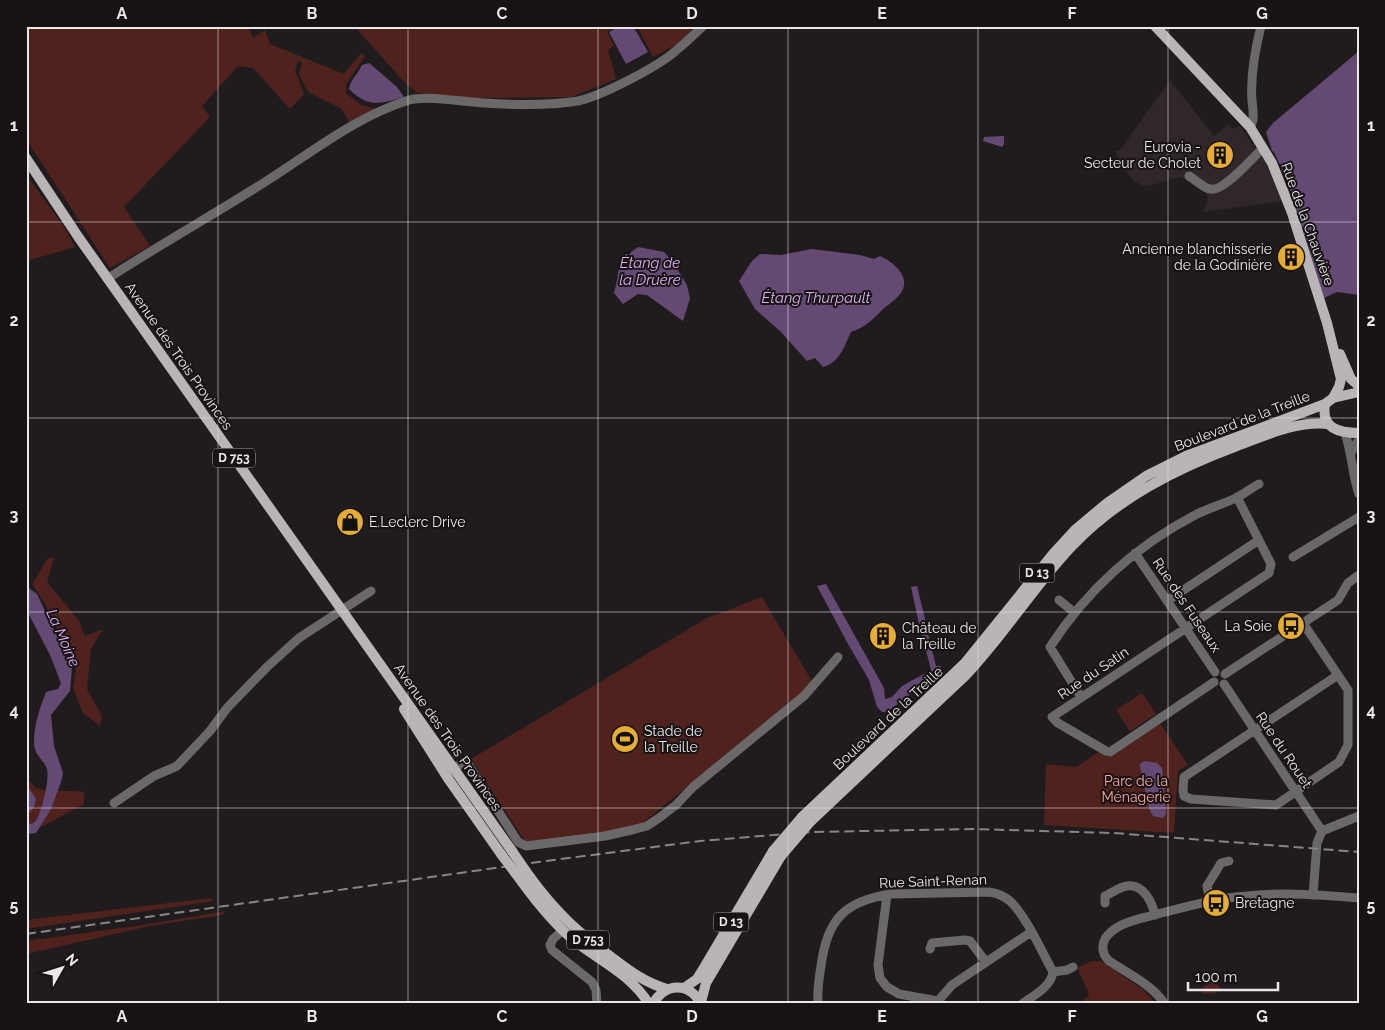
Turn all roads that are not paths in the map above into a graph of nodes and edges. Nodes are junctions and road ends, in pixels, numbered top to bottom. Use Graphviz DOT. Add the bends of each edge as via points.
graph roads {
  1 [pos="703,26"];
  2 [pos="1155,26"];
  3 [pos="1261,26"];
  4 [pos="1250,128"];
  5 [pos="1263,148"];
  6 [pos="26,158"];
  7 [pos="26,169"];
  8 [pos="1190,176"];
  9 [pos="79,238"];
  10 [pos="107,279"];
  11 [pos="1327,323"];
  12 [pos="1359,386"];
  13 [pos="1359,392"];
  14 [pos="1329,401"];
  15 [pos="1328,424"];
  16 [pos="1345,433"];
  17 [pos="1359,433"];
  18 [pos="1359,439"];
  19 [pos="1350,453"];
  20 [pos="1259,484"];
  21 [pos="1359,494"];
  22 [pos="1237,498"];
  23 [pos="1359,517"];
  24 [pos="1259,540"];
  25 [pos="1135,553"];
  26 [pos="1294,557"];
  27 [pos="1359,575"];
  28 [pos="371,591"];
  29 [pos="1059,600"];
  30 [pos="1167,601"];
  31 [pos="342,611"];
  32 [pos="1075,613"];
  33 [pos="1303,623"];
  34 [pos="1186,628"];
  35 [pos="361,638"];
  36 [pos="838,658"];
  37 [pos="1215,672"];
  38 [pos="1226,674"];
  39 [pos="1338,675"];
  40 [pos="1214,682"];
  41 [pos="1224,684"];
  42 [pos="1081,697"];
  43 [pos="1254,730"];
  44 [pos="454,768"];
  45 [pos="449,780"];
  46 [pos="1296,791"];
  47 [pos="114,803"];
  48 [pos="1359,816"];
  49 [pos="807,819"];
  50 [pos="1322,830"];
  51 [pos="507,852"];
  52 [pos="777,853"];
  53 [pos="1229,861"];
  54 [pos="526,880"];
  55 [pos="887,895"];
  56 [pos="1313,895"];
  57 [pos="1359,898"];
  58 [pos="1210,901"];
  59 [pos="1105,904"];
  60 [pos="1155,915"];
  61 [pos="563,930"];
  62 [pos="1031,932"];
  63 [pos="930,950"];
  64 [pos="986,962"];
  65 [pos="1073,966"];
  66 [pos="1053,972"];
  67 [pos="684,988"];
  68 [pos="667,989"];
  69 [pos="938,1002"];
  70 [pos="701,1003"];
  71 [pos="597,1004"];
  72 [pos="649,1004"];
  73 [pos="653,1004"];
  74 [pos="818,1004"];
  75 [pos="1022,1004"];
  76 [pos="1165,1004"];
  1 -- 10 [label="street" via="671,55 589,98 508,105 411,100 382,110 326,141 225,208"];
  2 -- 4 [label="main road, Rue de la Chauvière"];
  3 -- 4 [label="street" via="1252,68 1254,122"];
  4 -- 5 [label="main road, Rue de la Chauvière"];
  5 -- 8 [label="street" via="1219,189 1210,190"];
  5 -- 11 [label="main road, Rue de la Chauvière" via="1284,190"];
  6 -- 9 [label="main road, Avenue des Trois Provinces / D 753"];
  7 -- 9 [label="main road, Avenue des Trois Provinces / D 753"];
  9 -- 10 [label="main road, Avenue des Trois Provinces / D 753"];
  10 -- 31 [label="main road, Avenue des Trois Provinces / D 753"];
  11 -- 12 [label="main road, Rue de la Chauvière" via="1352,378"];
  11 -- 14 [label="main road, Rue de la Chauvière" via="1341,379"];
  13 -- 14 [label="main road, Boulevard de la Treille"];
  14 -- 15 [label="main road" via="1324,413"];
  14 -- 49 [label="main road, Boulevard de la Treille / D 13" via="1186,456 1146,476 1107,503 1053,554 965,663"];
  15 -- 16 [label="main road"];
  15 -- 49 [label="main road, Boulevard de la Treille / D 13" via="1297,425 1201,459 1154,482 1106,516 1064,556 972,669"];
  16 -- 17 [label="main road"];
  16 -- 19 [label="street"];
  18 -- 19 [label="street"];
  19 -- 21 [label="street"];
  20 -- 22 [label="street"];
  22 -- 24 [label="street, Rue du Satin"];
  22 -- 25 [label="street" via="1198,514"];
  23 -- 26 [label="street"];
  24 -- 30 [label="street"];
  24 -- 34 [label="street, Rue du Satin" via="1271,564 1269,573"];
  25 -- 30 [label="street, Rue des Fuseaux"];
  25 -- 32 [label="street" via="1108,576"];
  27 -- 33 [label="street" via="1348,583 1338,600"];
  28 -- 31 [label="street"];
  29 -- 32 [label="street"];
  30 -- 34 [label="street, Rue des Fuseaux"];
  31 -- 35 [label="main road, Avenue des Trois Provinces / D 753"];
  31 -- 47 [label="street" via="299,638 267,667 177,766 154,776"];
  32 -- 42 [label="street" via="1050,647"];
  33 -- 38 [label="street"];
  33 -- 39 [label="street"];
  34 -- 37 [label="street, Rue des Fuseaux"];
  34 -- 42 [label="street, Rue du Satin"];
  35 -- 44 [label="main road, Avenue des Trois Provinces / D 753"];
  35 -- 45 [label="main road, Avenue des Trois Provinces / D 753"];
  36 -- 44 [label="street" via="804,696 693,787 664,816 647,826 526,846 518,842 466,761"];
  37 -- 38 [label="street"];
  37 -- 40 [label="street"];
  38 -- 41 [label="street"];
  39 -- 43 [label="street"];
  39 -- 46 [label="street" via="1348,690 1348,745 1339,762"];
  40 -- 41 [label="street"];
  40 -- 42 [label="street, Rue du Satin" via="1110,752 1052,717"];
  41 -- 43 [label="street, Rue du Rouet"];
  43 -- 46 [label="street, Rue du Rouet"];
  43 -- 46 [label="street" via="1184,777 1184,796 1276,805"];
  44 -- 45 [label="street" via="448,772"];
  44 -- 51 [label="main road, Avenue des Trois Provinces / D 753"];
  45 -- 51 [label="main road, Avenue des Trois Provinces / D 753"];
  46 -- 50 [label="street, Rue du Rouet"];
  48 -- 50 [label="street"];
  49 -- 52 [label="main road, Boulevard de la Treille / D 13, bridge"];
  50 -- 56 [label="street" via="1317,842"];
  51 -- 54 [label="main road, D 753, bridge"];
  52 -- 67 [label="main road, Boulevard de la Treille / D 13" via="702,971"];
  52 -- 70 [label="main road, Boulevard de la Treille / D 13" via="710,976"];
  53 -- 58 [label="street" via="1221,863 1207,886"];
  54 -- 61 [label="main road, D 753" via="546,913"];
  54 -- 68 [label="main road, D 753" via="583,936 639,978"];
  55 -- 62 [label="street, Rue Saint-Renan" via="994,893 1010,901"];
  55 -- 69 [label="street" via="878,965 880,978 899,994"];
  55 -- 74 [label="street, Rue Saint-Renan" via="857,902 831,927 823,952"];
  56 -- 57 [label="street"];
  56 -- 58 [label="street" via="1248,896"];
  58 -- 60 [label="street"];
  59 -- 60 [label="street" via="1105,896 1129,885 1136,886 1147,894"];
  60 -- 76 [label="street" via="1111,931 1102,952 1109,962 1148,985"];
  61 -- 71 [label="street" via="553,939 552,950 592,982"];
  61 -- 72 [label="main road, D 753" via="630,980"];
  62 -- 64 [label="street"];
  62 -- 66 [label="street, Rue Saint-Renan"];
  63 -- 64 [label="street" via="932,943 965,940 973,943"];
  64 -- 69 [label="street" via="952,985"];
  65 -- 66 [label="street" via="1062,972"];
  66 -- 75 [label="street" via="1052,980"];
  67 -- 68 [label="main road"];
  67 -- 70 [label="main road" via="694,993"];
  68 -- 73 [label="main road"];
}
